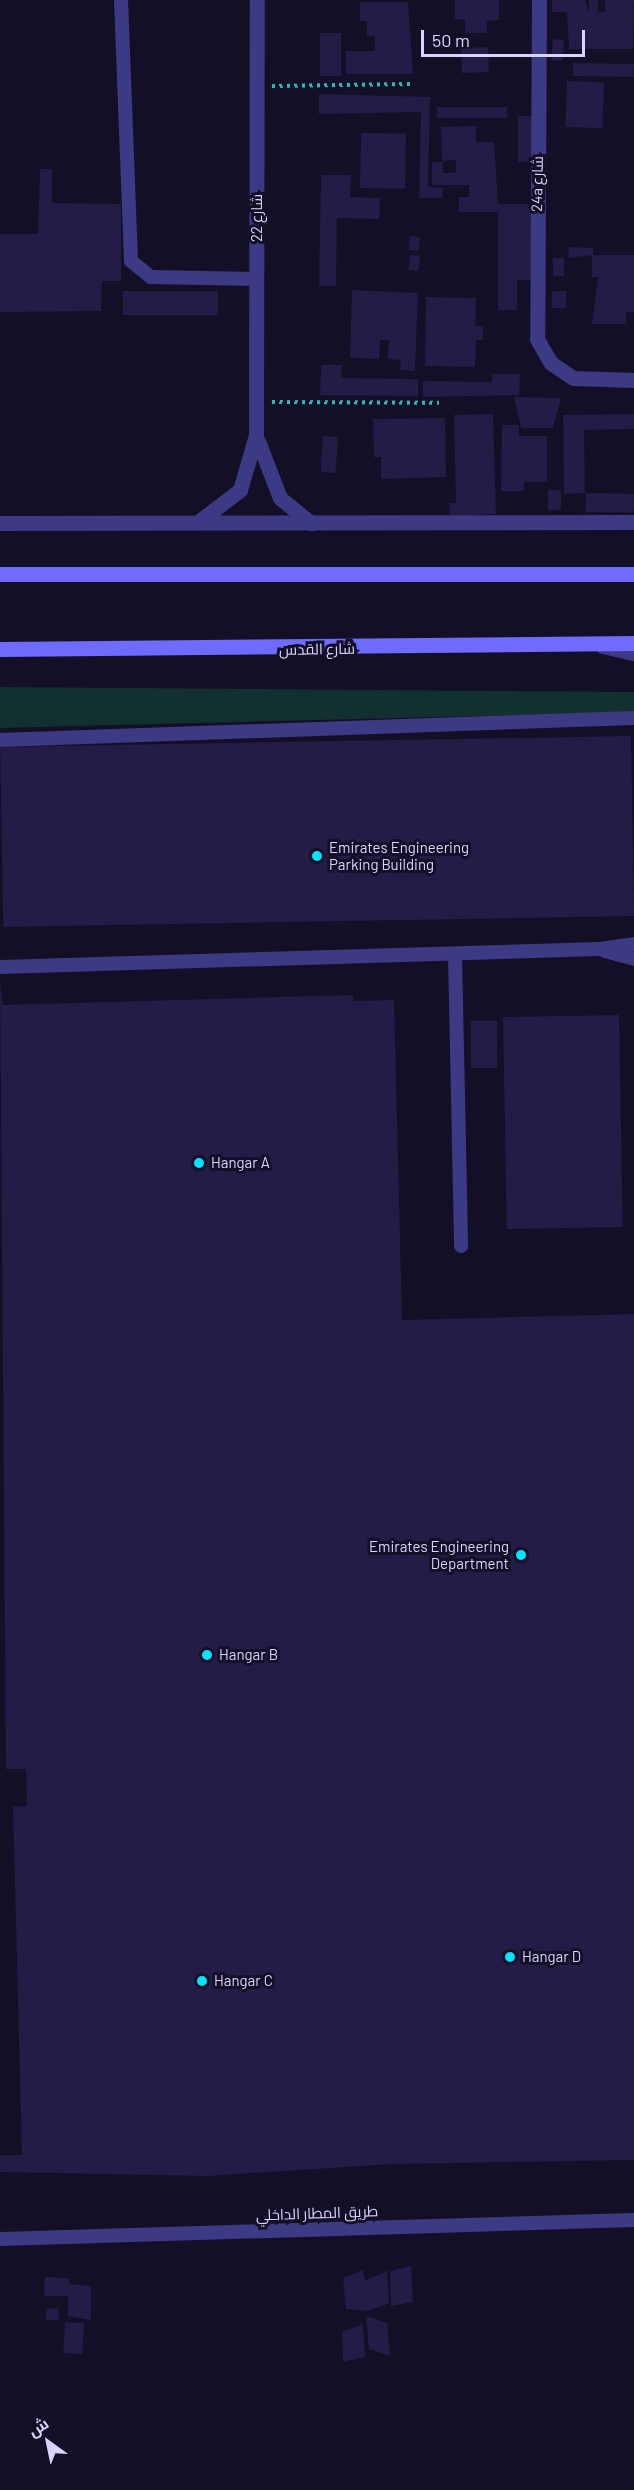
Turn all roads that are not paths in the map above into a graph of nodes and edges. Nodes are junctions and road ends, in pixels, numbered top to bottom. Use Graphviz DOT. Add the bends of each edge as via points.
graph roads {
  1 [pos="121,0"];
  2 [pos="257,0"];
  3 [pos="539,0"];
  4 [pos="257,279"];
  5 [pos="634,380"];
  6 [pos="256,435"];
  7 [pos="634,522"];
  8 [pos="0,523"];
  9 [pos="197,523"];
  10 [pos="311,523"];
  11 [pos="0,574"];
  12 [pos="634,574"];
  13 [pos="634,643"];
  14 [pos="586,644"];
  15 [pos="1,649"];
  16 [pos="634,654"];
  17 [pos="634,718"];
  18 [pos="0,740"];
  19 [pos="634,944"];
  20 [pos="600,950"];
  21 [pos="455,954"];
  22 [pos="634,959"];
  23 [pos="0,967"];
  24 [pos="461,1246"];
  25 [pos="634,2220"];
  26 [pos="0,2239"];
  1 -- 4 [label="lane" via="131,261 151,277"];
  2 -- 4 [label="street, شارع 22"];
  3 -- 5 [label="street, 24a شارع" via="535,325 551,363 573,378"];
  4 -- 6 [label="street, شارع 22"];
  6 -- 9 [label="street, شارع 22" via="240,490"];
  6 -- 10 [label="street, شارع 22" via="271,483 292,511"];
  7 -- 10 [label="street"];
  8 -- 9 [label="street"];
  9 -- 10 [label="street"];
  11 -- 12 [label="main road"];
  13 -- 14 [label="main road, شارع القدس"];
  14 -- 15 [label="main road, شارع القدس"];
  14 -- 16 [label="lane"];
  17 -- 18 [label="lane"];
  19 -- 20 [label="lane"];
  20 -- 21 [label="lane"];
  20 -- 22 [label="lane"];
  21 -- 23 [label="lane"];
  21 -- 24 [label="lane"];
  25 -- 26 [label="lane, طريق المطار الداخلي"];
}
